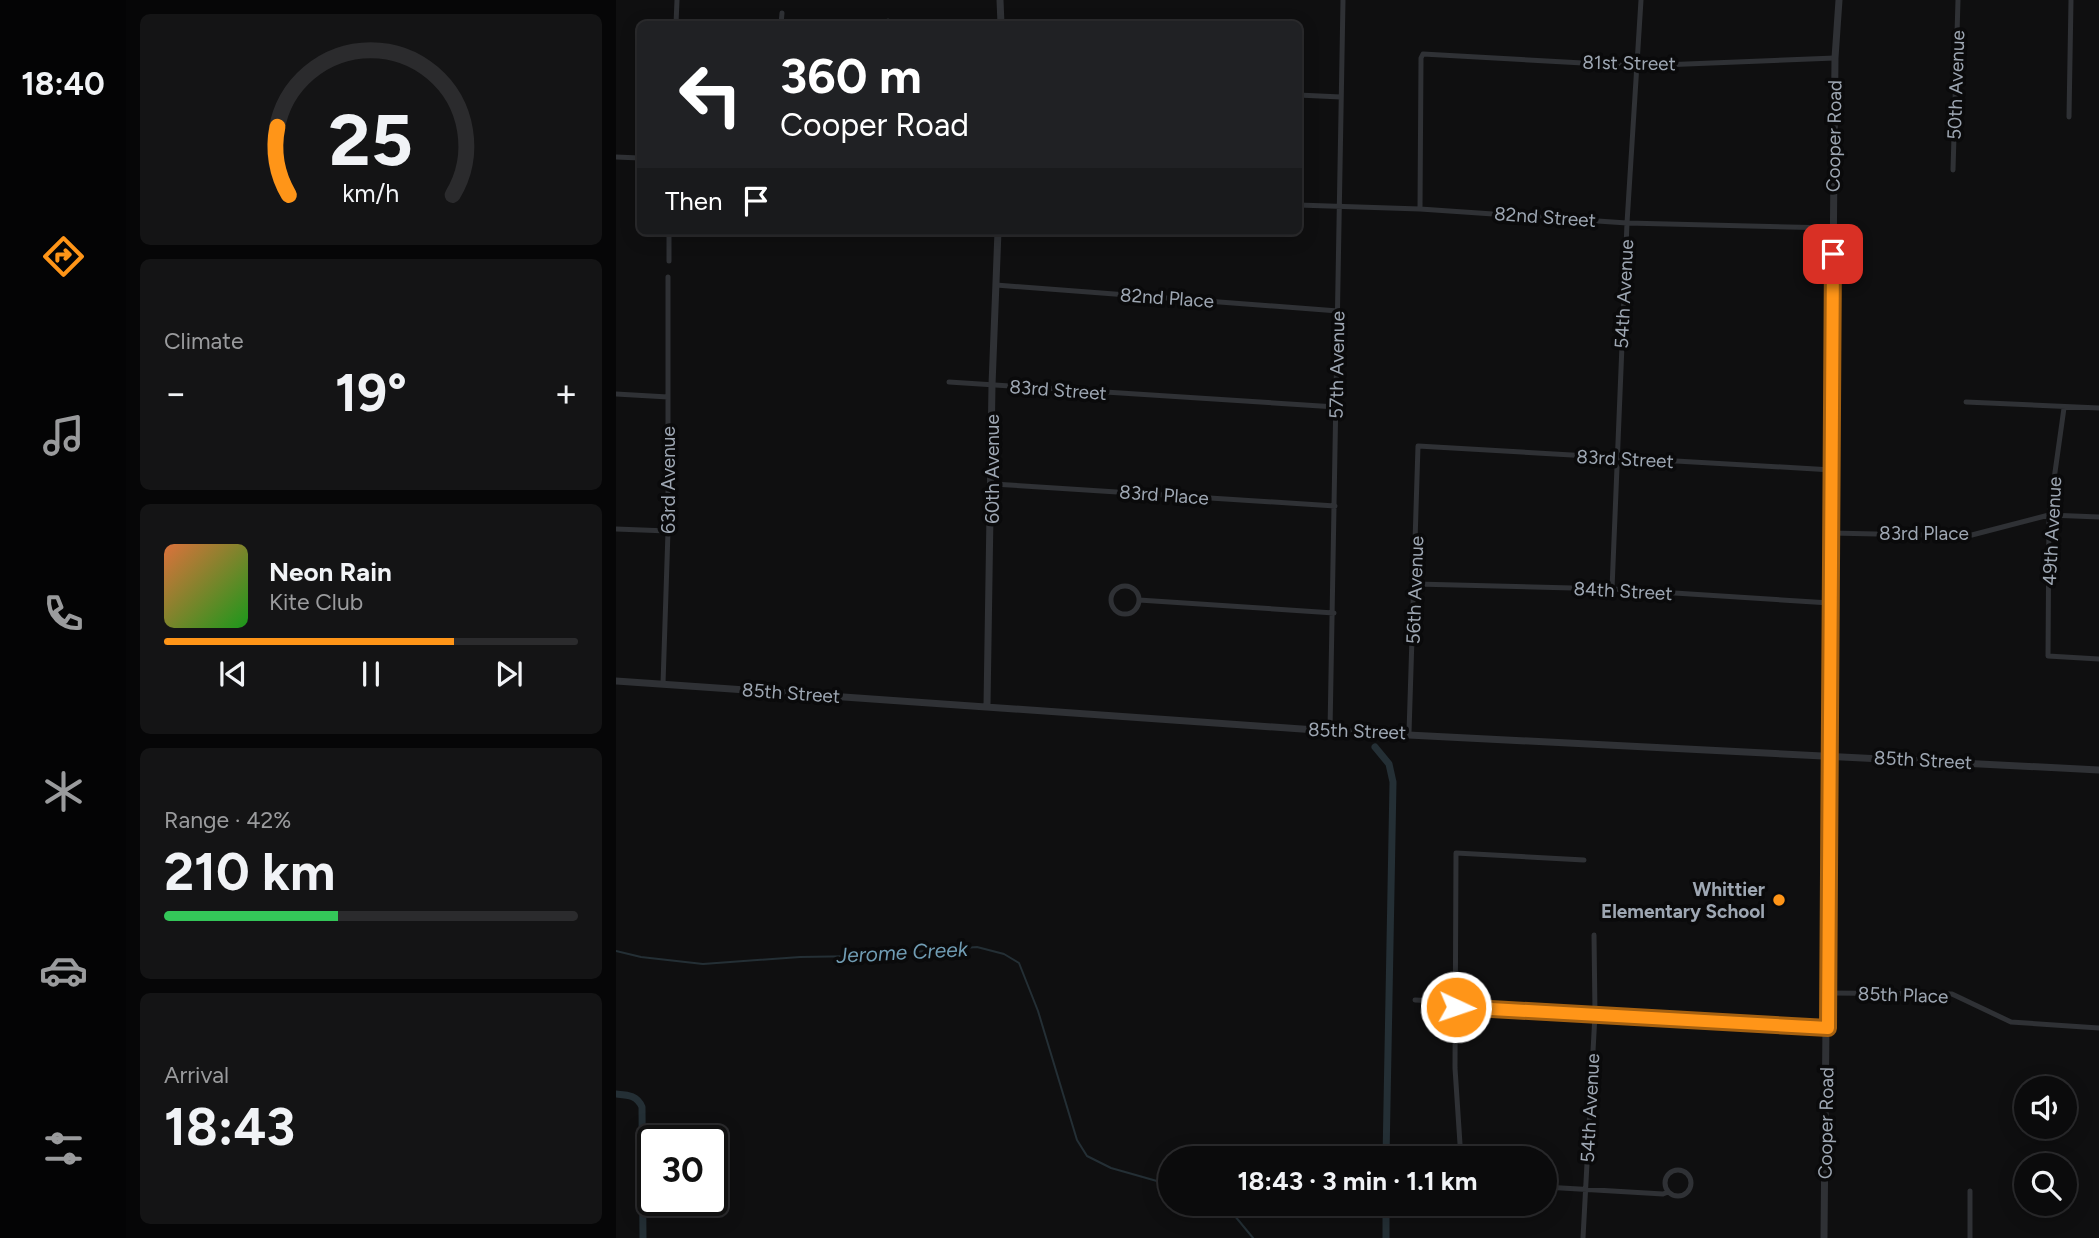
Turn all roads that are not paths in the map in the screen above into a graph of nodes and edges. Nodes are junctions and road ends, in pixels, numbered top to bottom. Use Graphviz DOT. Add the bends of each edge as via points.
graph roads {
  1 [pos="677,0"];
  2 [pos="1000,0"];
  3 [pos="1343,0"];
  4 [pos="1641,0"];
  5 [pos="1839,0"];
  6 [pos="1958,0"];
  7 [pos="2071,0"];
  8 [pos="782,13"];
  9 [pos="676,21"];
  10 [pos="781,21"];
  11 [pos="1001,21"];
  12 [pos="1835,58"];
  13 [pos="1637,66"];
  14 [pos="1302,95"];
  15 [pos="1341,97"];
  16 [pos="2069,117"];
  17 [pos="616,157"];
  18 [pos="637,158"];
  19 [pos="1954,170"];
  20 [pos="1302,205"];
  21 [pos="1339,208"];
  22 [pos="1420,209"];
  23 [pos="1627,223"];
  24 [pos="1833,228"];
  25 [pos="669,235"];
  26 [pos="998,235"];
  27 [pos="668,261"];
  28 [pos="668,277"];
  29 [pos="996,285"];
  30 [pos="1338,311"];
  31 [pos="949,383"];
  32 [pos="992,385"];
  33 [pos="616,394"];
  34 [pos="667,397"];
  35 [pos="1966,402"];
  36 [pos="1336,407"];
  37 [pos="2064,408"];
  38 [pos="2099,408"];
  39 [pos="1418,446"];
  40 [pos="1616,458"];
  41 [pos="1832,470"];
  42 [pos="993,484"];
  43 [pos="1335,506"];
  44 [pos="2049,515"];
  45 [pos="2099,517"];
  46 [pos="616,529"];
  47 [pos="668,531"];
  48 [pos="1831,533"];
  49 [pos="1416,583"];
  50 [pos="1612,589"];
  51 [pos="1139,600"];
  52 [pos="1830,603"];
  53 [pos="1334,613"];
  54 [pos="2099,659"];
  55 [pos="616,681"];
  56 [pos="663,684"];
  57 [pos="987,706"];
  58 [pos="1330,731"];
  59 [pos="1409,733"];
  60 [pos="1829,755"];
  61 [pos="2099,771"];
  62 [pos="1584,860"];
  63 [pos="1594,935"];
  64 [pos="1828,993"];
  65 [pos="1415,1000"];
  66 [pos="1456,1004"];
  67 [pos="1595,1014"];
  68 [pos="1828,1028"];
  69 [pos="2099,1028"];
  70 [pos="1461,1146"];
  71 [pos="1557,1188"];
  72 [pos="1585,1191"];
  73 [pos="1970,1191"];
  74 [pos="1668,1192"];
  75 [pos="1583,1238"];
  76 [pos="1824,1238"];
  77 [pos="1970,1238"];
  1 -- 9 [label="street"];
  2 -- 11 [label="street"];
  3 -- 15 [label="street, 57th Avenue"];
  4 -- 13 [label="street, 54th Avenue"];
  5 -- 12 [label="street, Cooper Road"];
  6 -- 19 [label="street, 50th Avenue"];
  7 -- 16 [label="street"];
  8 -- 10 [label="street"];
  12 -- 13 [label="street, 81st Street"];
  12 -- 24 [label="street, Cooper Road"];
  13 -- 22 [label="street, 81st Street" via="1423,54"];
  13 -- 23 [label="street, 54th Avenue"];
  14 -- 15 [label="street"];
  15 -- 21 [label="street, 57th Avenue"];
  17 -- 18 [label="street"];
  20 -- 21 [label="street, 82nd Street"];
  21 -- 22 [label="street, 82nd Street"];
  21 -- 30 [label="street, 57th Avenue"];
  22 -- 23 [label="street, 82nd Street"];
  23 -- 24 [label="street, 82nd Street"];
  23 -- 40 [label="street, 54th Avenue"];
  24 -- 41 [label="street, Cooper Road"];
  25 -- 27 [label="street"];
  26 -- 29 [label="street, 60th Avenue"];
  28 -- 34 [label="street, 63rd Avenue"];
  29 -- 30 [label="street, 82nd Place"];
  29 -- 32 [label="street, 60th Avenue"];
  30 -- 36 [label="street, 57th Avenue"];
  31 -- 32 [label="street, 83rd Street"];
  32 -- 36 [label="street, 83rd Street"];
  32 -- 42 [label="street, 60th Avenue"];
  33 -- 34 [label="street"];
  34 -- 47 [label="street, 63rd Avenue"];
  35 -- 37 [label="street"];
  36 -- 43 [label="street, 57th Avenue"];
  37 -- 38 [label="street"];
  37 -- 44 [label="street, 49th Avenue"];
  39 -- 40 [label="street, 83rd Street"];
  39 -- 49 [label="street, 56th Avenue"];
  40 -- 41 [label="street, 83rd Street"];
  40 -- 50 [label="street, 54th Avenue"];
  41 -- 48 [label="street, Cooper Road"];
  42 -- 43 [label="street, 83rd Place"];
  42 -- 57 [label="street, 60th Avenue"];
  43 -- 53 [label="street, 57th Avenue"];
  44 -- 45 [label="street, 83rd Place"];
  44 -- 48 [label="street, 83rd Place" via="1968,536"];
  44 -- 54 [label="street, 49th Avenue" via="2048,656"];
  46 -- 47 [label="street"];
  47 -- 56 [label="street, 63rd Avenue"];
  48 -- 52 [label="street, Cooper Road"];
  49 -- 50 [label="street, 84th Street"];
  49 -- 59 [label="street, 56th Avenue"];
  50 -- 52 [label="street, 84th Street"];
  51 -- 51 [label="street" via="1125,585 1113,591 1110,600 1114,609 1127,614"];
  51 -- 53 [label="street"];
  52 -- 60 [label="street, Cooper Road"];
  53 -- 58 [label="street, 57th Avenue"];
  55 -- 56 [label="street, 85th Street"];
  56 -- 57 [label="street, 85th Street"];
  57 -- 58 [label="street, 85th Street"];
  58 -- 59 [label="street, 85th Street"];
  59 -- 60 [label="street, 85th Street"];
  60 -- 61 [label="street, 85th Street"];
  60 -- 64 [label="street, Cooper Road"];
  62 -- 66 [label="street" via="1456,853"];
  63 -- 67 [label="street, 54th Avenue"];
  64 -- 68 [label="street, Cooper Road"];
  64 -- 69 [label="street, 85th Place" via="1952,994 2011,1022"];
  65 -- 66 [label="street"];
  66 -- 67 [label="street"];
  66 -- 70 [label="street"];
  67 -- 68 [label="street"];
  67 -- 72 [label="street, 54th Avenue"];
  68 -- 76 [label="street, Cooper Road"];
  71 -- 72 [label="street"];
  72 -- 74 [label="street"];
  72 -- 75 [label="street, 54th Avenue"];
  73 -- 77 [label="street"];
  74 -- 74 [label="street" via="1667,1176 1674,1171 1686,1173 1691,1185 1687,1193 1679,1197"];
}
